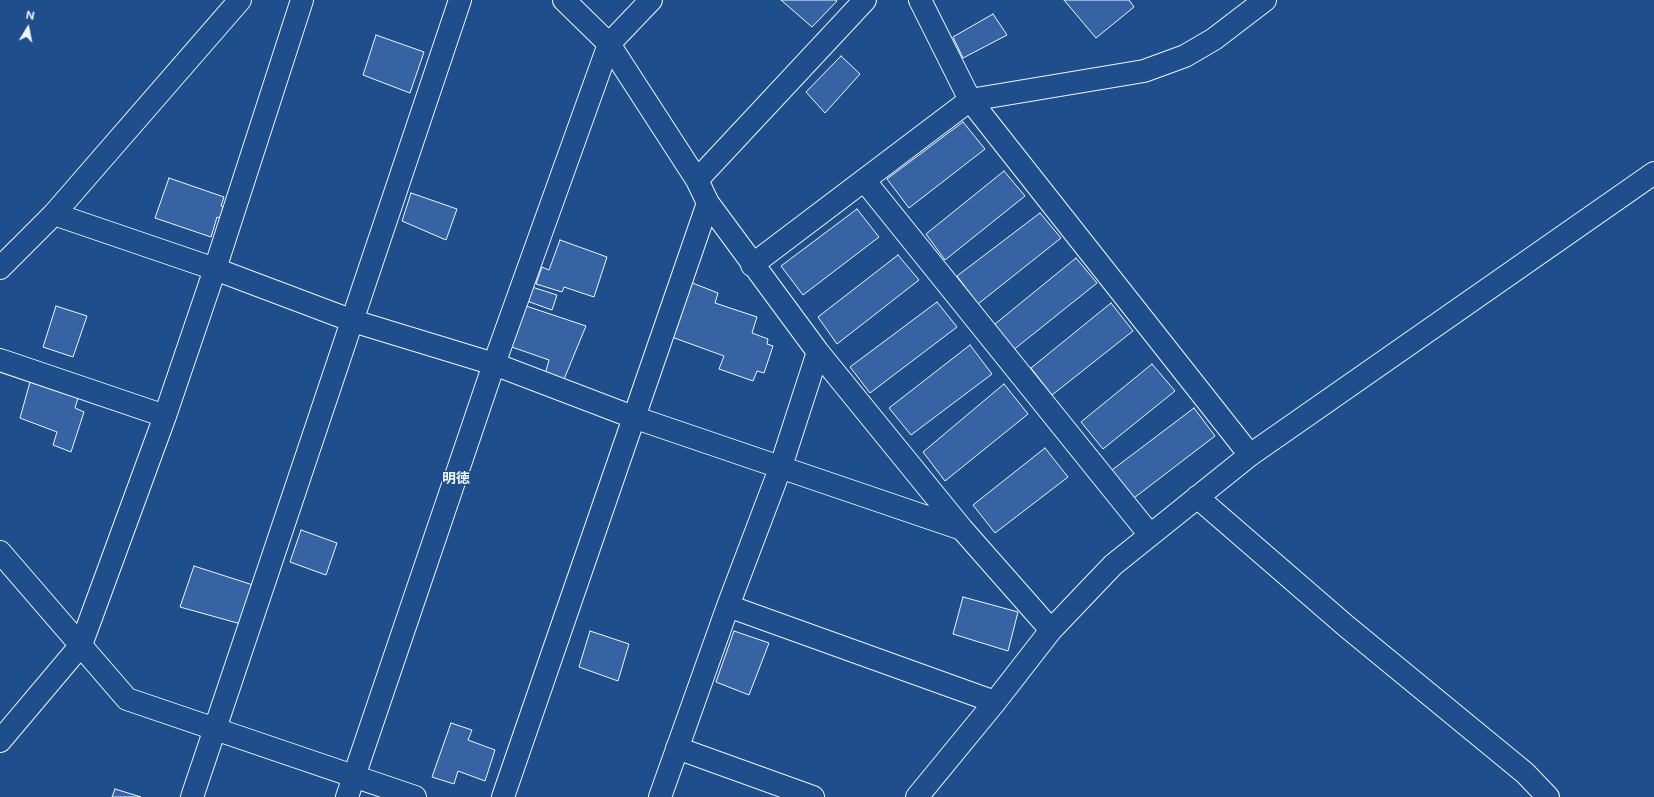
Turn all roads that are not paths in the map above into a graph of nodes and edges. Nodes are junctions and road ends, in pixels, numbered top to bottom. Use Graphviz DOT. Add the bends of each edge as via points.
graph roads {
  1 [pos="240,0"];
  2 [pos="302,0"];
  3 [pos="460,0"];
  4 [pos="564,0"];
  5 [pos="651,0"];
  6 [pos="865,0"];
  7 [pos="920,0"];
  8 [pos="1265,0"];
  9 [pos="609,44"];
  10 [pos="970,100"];
  11 [pos="1654,173"];
  12 [pos="697,180"];
  13 [pos="864,180"];
  14 [pos="708,203"];
  15 [pos="54,214"];
  16 [pos="752,265"];
  17 [pos="0,268"];
  18 [pos="215,269"];
  19 [pos="352,321"];
  20 [pos="818,352"];
  21 [pos="0,360"];
  22 [pos="494,364"];
  23 [pos="164,416"];
  24 [pos="633,417"];
  25 [pos="1250,455"];
  26 [pos="781,466"];
  27 [pos="1197,497"];
  28 [pos="962,529"];
  29 [pos="1150,535"];
  30 [pos="0,552"];
  31 [pos="728,606"];
  32 [pos="1051,630"];
  33 [pos="81,645"];
  34 [pos="995,702"];
  35 [pos="215,728"];
  36 [pos="0,740"];
  37 [pos="677,748"];
  38 [pos="354,776"];
  39 [pos="192,797"];
  40 [pos="347,797"];
  41 [pos="415,797"];
  42 [pos="503,797"];
  43 [pos="660,797"];
  44 [pos="813,797"];
  45 [pos="917,797"];
  46 [pos="1548,797"];
  1 -- 15 [label="street"];
  2 -- 18 [label="street"];
  3 -- 19 [label="street"];
  4 -- 9 [label="street"];
  5 -- 9 [label="street"];
  6 -- 12 [label="street"];
  7 -- 10 [label="street"];
  8 -- 10 [label="street" via="1214,39 1185,56 1144,71"];
  9 -- 12 [label="street"];
  9 -- 22 [label="street"];
  10 -- 13 [label="street"];
  10 -- 25 [label="street"];
  11 -- 25 [label="street"];
  12 -- 14 [label="street"];
  13 -- 16 [label="street"];
  13 -- 29 [label="street"];
  14 -- 16 [label="street"];
  14 -- 24 [label="street"];
  15 -- 17 [label="street"];
  15 -- 18 [label="street"];
  16 -- 20 [label="street"];
  18 -- 19 [label="street"];
  18 -- 23 [label="street"];
  19 -- 22 [label="street"];
  19 -- 35 [label="street"];
  20 -- 26 [label="street"];
  20 -- 28 [label="street"];
  21 -- 23 [label="street"];
  22 -- 24 [label="street"];
  22 -- 38 [label="street"];
  23 -- 33 [label="street"];
  24 -- 26 [label="street"];
  24 -- 42 [label="street"];
  25 -- 27 [label="street"];
  26 -- 28 [label="street"];
  26 -- 31 [label="street"];
  27 -- 29 [label="street"];
  27 -- 46 [label="street" via="1346,626 1525,773"];
  28 -- 32 [label="street"];
  29 -- 32 [label="street" via="1113,565"];
  30 -- 33 [label="street"];
  31 -- 34 [label="street"];
  31 -- 37 [label="street"];
  32 -- 34 [label="street"];
  33 -- 35 [label="street" via="127,699"];
  33 -- 36 [label="street"];
  34 -- 45 [label="street"];
  35 -- 38 [label="street"];
  35 -- 39 [label="street"];
  37 -- 43 [label="street"];
  37 -- 44 [label="street"];
  38 -- 40 [label="street"];
  38 -- 41 [label="street"];
}
